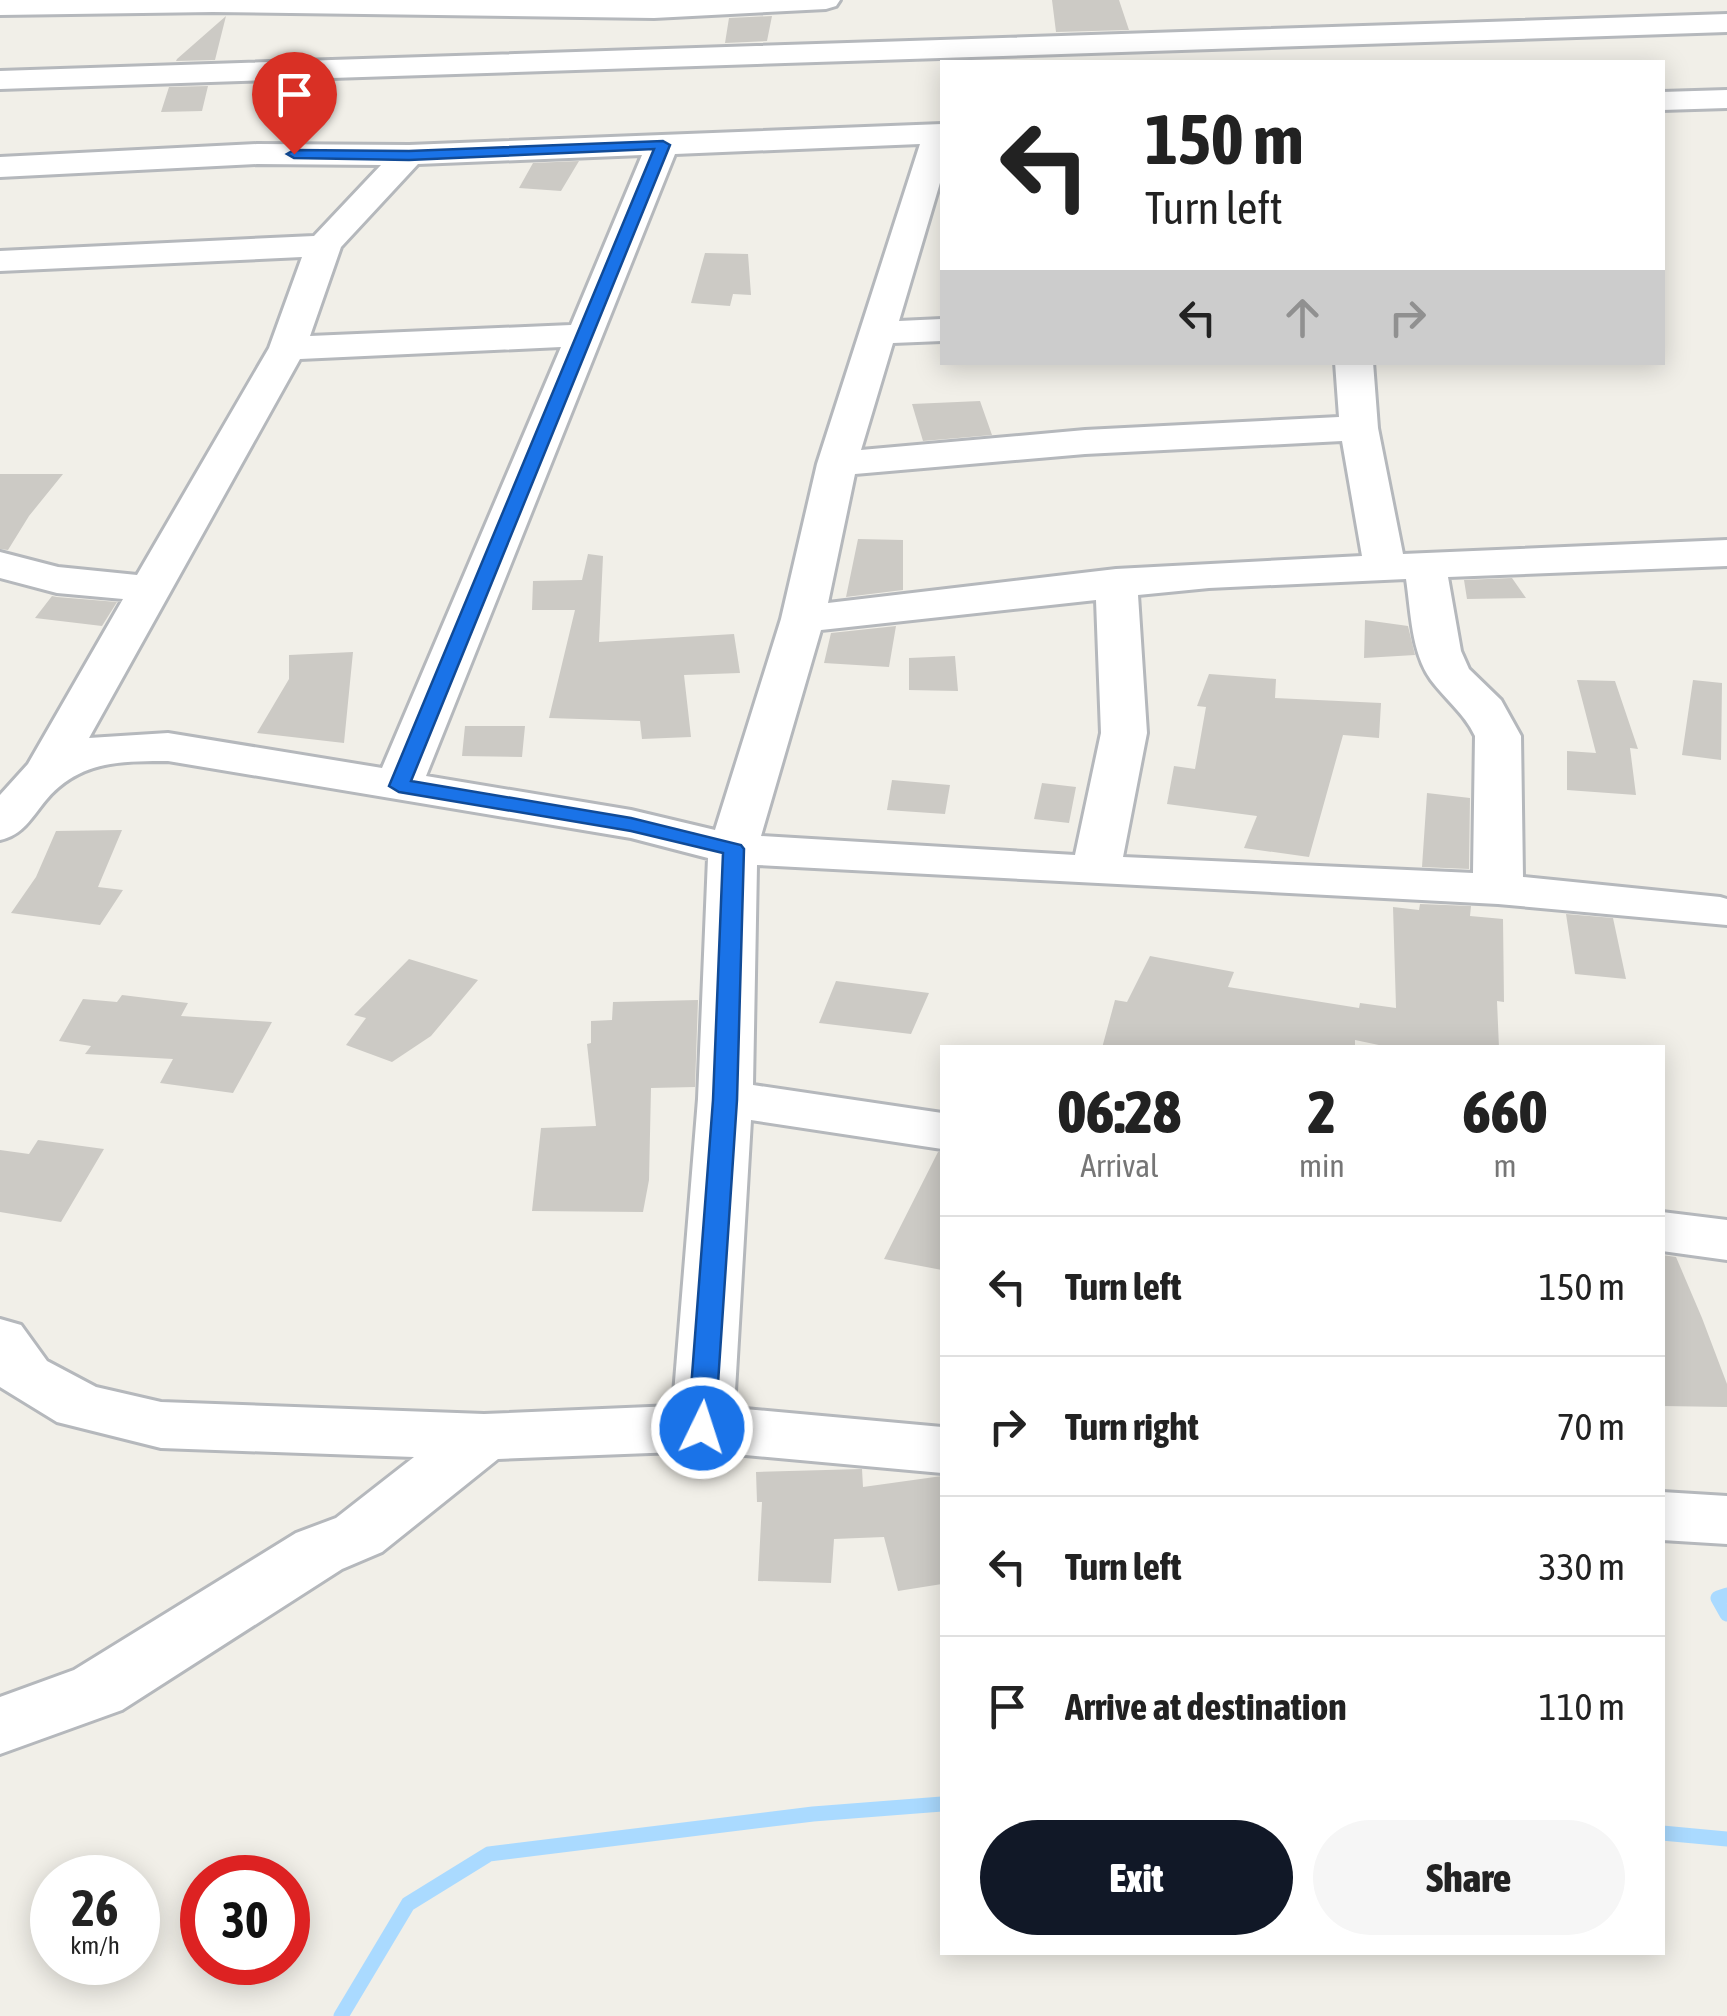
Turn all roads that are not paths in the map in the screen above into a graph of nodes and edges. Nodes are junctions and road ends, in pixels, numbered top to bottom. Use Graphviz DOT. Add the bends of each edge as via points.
graph roads {
  1 [pos="826,0"];
  2 [pos="1333,0"];
  3 [pos="644,4"];
  4 [pos="0,6"];
  5 [pos="1727,22"];
  6 [pos="1347,33"];
  7 [pos="1286,49"];
  8 [pos="642,59"];
  9 [pos="266,72"];
  10 [pos="0,80"];
  11 [pos="1727,99"];
  12 [pos="1665,101"];
  13 [pos="260,126"];
  14 [pos="940,134"];
  15 [pos="940,140"];
  16 [pos="649,145"];
  17 [pos="409,156"];
  18 [pos="0,167"];
  19 [pos="926,226"];
  20 [pos="324,246"];
  21 [pos="0,261"];
  22 [pos="940,330"];
  23 [pos="877,333"];
  24 [pos="585,335"];
  25 [pos="287,348"];
  26 [pos="1354,365"];
  27 [pos="1359,428"];
  28 [pos="837,464"];
  29 [pos="1727,553"];
  30 [pos="0,565"];
  31 [pos="1405,567"];
  32 [pos="1116,582"];
  33 [pos="150,589"];
  34 [pos="803,619"];
  35 [pos="47,772"];
  36 [pos="399,786"];
  37 [pos="0,826"];
  38 [pos="733,849"];
  39 [pos="1096,872"];
  40 [pos="1498,889"];
  41 [pos="1720,912"];
  42 [pos="725,1100"];
  43 [pos="940,1132"];
  44 [pos="1665,1231"];
  45 [pos="1727,1240"];
  46 [pos="0,1340"];
  47 [pos="702,1428"];
  48 [pos="484,1437"];
  49 [pos="940,1450"];
  50 [pos="1665,1516"];
  51 [pos="1727,1520"];
  52 [pos="0,1726"];
  1 -- 3 [label="street"];
  2 -- 6 [label="street"];
  3 -- 4 [label="street"];
  5 -- 6 [label="street"];
  6 -- 7 [label="street"];
  7 -- 8 [label="street"];
  8 -- 9 [label="street"];
  8 -- 16 [label="street" via="638,102"];
  9 -- 10 [label="street"];
  9 -- 13 [label="street"];
  11 -- 12 [label="street"];
  13 -- 17 [label="street"];
  13 -- 18 [label="street"];
  14 -- 16 [label="street"];
  15 -- 19 [label="street"];
  16 -- 17 [label="street"];
  16 -- 24 [label="street"];
  17 -- 20 [label="street"];
  19 -- 23 [label="street"];
  20 -- 21 [label="street"];
  20 -- 25 [label="street"];
  22 -- 23 [label="street"];
  23 -- 28 [label="street"];
  24 -- 25 [label="street"];
  24 -- 36 [label="street"];
  25 -- 33 [label="street"];
  26 -- 27 [label="street"];
  27 -- 28 [label="street"];
  27 -- 31 [label="street"];
  28 -- 34 [label="street"];
  29 -- 31 [label="street"];
  30 -- 33 [label="street" via="57,580"];
  31 -- 32 [label="street"];
  31 -- 40 [label="street" via="1450,674 1485,710 1498,736"];
  32 -- 34 [label="street"];
  32 -- 39 [label="street" via="1124,733"];
  33 -- 35 [label="street"];
  34 -- 38 [label="street"];
  35 -- 36 [label="street" via="119,746 168,746"];
  35 -- 37 [label="street"];
  36 -- 38 [label="street" via="631,824"];
  38 -- 39 [label="street"];
  38 -- 42 [label="street"];
  39 -- 40 [label="street"];
  40 -- 41 [label="street"];
  42 -- 43 [label="street"];
  42 -- 47 [label="street"];
  44 -- 45 [label="street"];
  46 -- 48 [label="street" via="26,1377 79,1406 162,1425"];
  47 -- 48 [label="street"];
  47 -- 49 [label="street"];
  48 -- 52 [label="street" via="360,1534 320,1551 98,1690"];
  50 -- 51 [label="street"];
}
